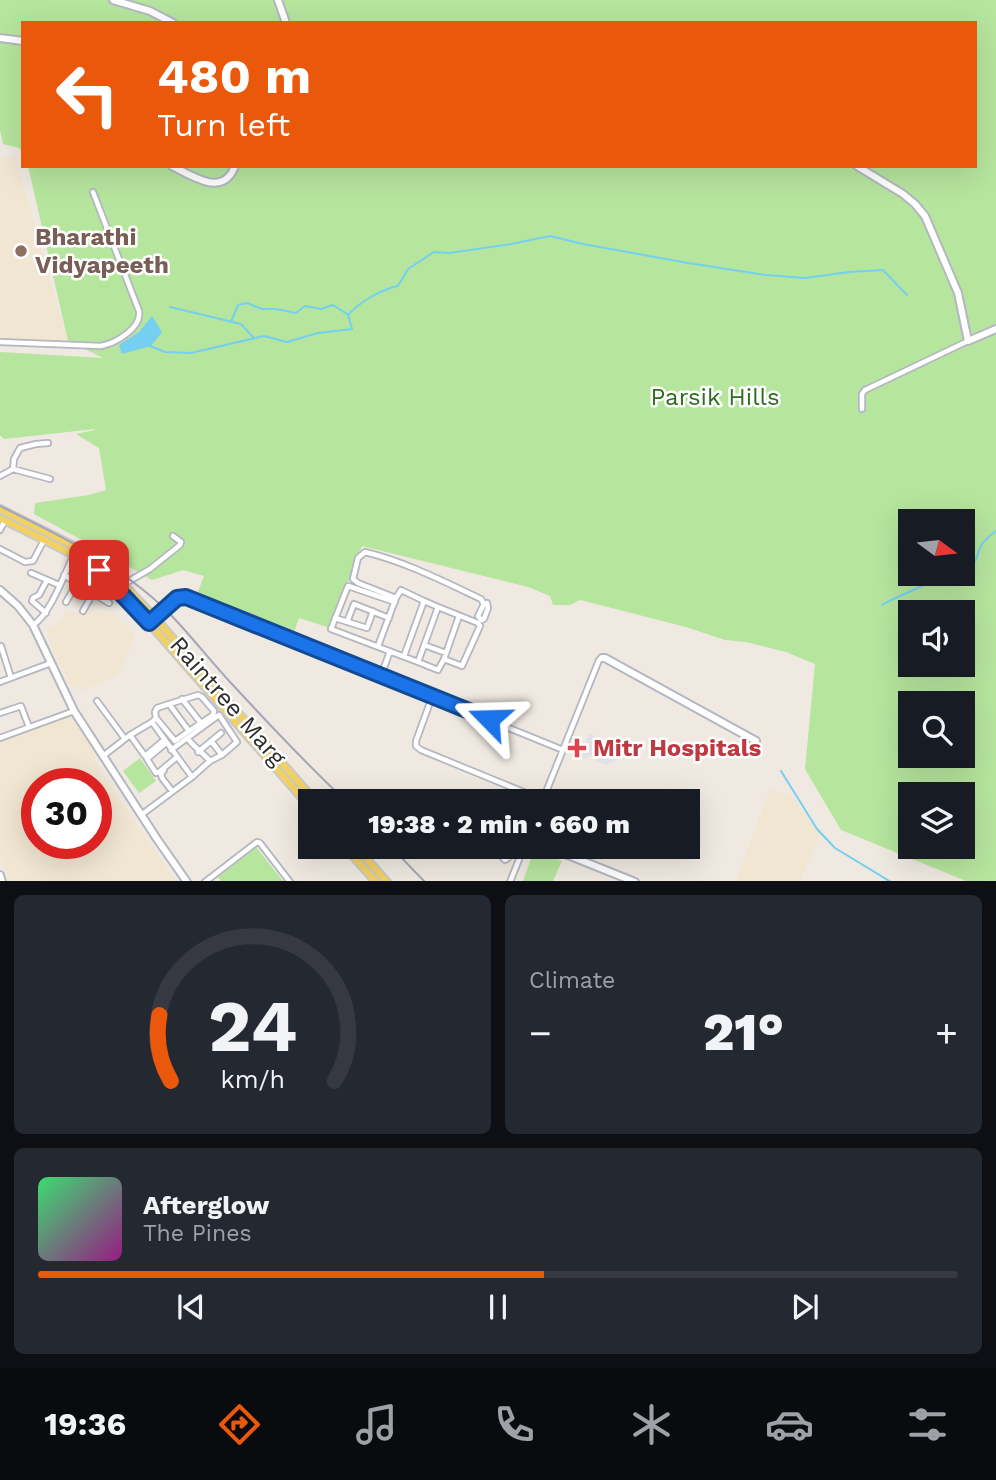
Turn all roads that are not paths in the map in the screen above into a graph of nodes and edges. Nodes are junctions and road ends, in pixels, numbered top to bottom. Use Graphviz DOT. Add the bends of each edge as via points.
graph roads {
  1 [pos="113,0"];
  2 [pos="278,0"];
  3 [pos="169,21"];
  4 [pos="285,21"];
  5 [pos="0,38"];
  6 [pos="21,41"];
  7 [pos="176,168"];
  8 [pos="234,168"];
  9 [pos="860,168"];
  10 [pos="93,192"];
  11 [pos="996,329"];
  12 [pos="968,341"];
  13 [pos="0,342"];
  14 [pos="862,409"];
  15 [pos="48,443"];
  16 [pos="13,469"];
  17 [pos="0,476"];
  18 [pos="50,479"];
  19 [pos="0,509"];
  20 [pos="2,520"];
  21 [pos="0,530"];
  22 [pos="173,536"];
  23 [pos="44,540"];
  24 [pos="0,549"];
  25 [pos="76,551"];
  26 [pos="31,573"];
  27 [pos="64,575"];
  28 [pos="47,580"];
  29 [pos="77,583"];
  30 [pos="124,584"];
  31 [pos="59,585"];
  32 [pos="0,590"];
  33 [pos="93,593"];
  34 [pos="396,600"];
  35 [pos="424,601"];
  36 [pos="66,603"];
  37 [pos="109,603"];
  38 [pos="487,603"];
  39 [pos="438,607"];
  40 [pos="83,611"];
  41 [pos="373,611"];
  42 [pos="46,612"];
  43 [pos="459,616"];
  44 [pos="335,618"];
  45 [pos="389,618"];
  46 [pos="152,621"];
  47 [pos="347,622"];
  48 [pos="33,625"];
  49 [pos="424,645"];
  50 [pos="1,646"];
  51 [pos="378,646"];
  52 [pos="390,650"];
  53 [pos="404,656"];
  54 [pos="445,656"];
  55 [pos="602,658"];
  56 [pos="418,662"];
  57 [pos="51,663"];
  58 [pos="381,676"];
  59 [pos="11,678"];
  60 [pos="0,682"];
  61 [pos="432,697"];
  62 [pos="182,699"];
  63 [pos="97,701"];
  64 [pos="169,704"];
  65 [pos="74,710"];
  66 [pos="0,713"];
  67 [pos="154,720"];
  68 [pos="201,723"];
  69 [pos="29,727"];
  70 [pos="189,731"];
  71 [pos="221,733"];
  72 [pos="0,738"];
  73 [pos="129,738"];
  74 [pos="188,739"];
  75 [pos="174,740"];
  76 [pos="211,741"];
  77 [pos="755,741"];
  78 [pos="167,744"];
  79 [pos="563,750"];
  80 [pos="198,752"];
  81 [pos="103,755"];
  82 [pos="222,755"];
  83 [pos="177,758"];
  84 [pos="210,761"];
  85 [pos="192,777"];
  86 [pos="304,789"];
  87 [pos="514,789"];
  88 [pos="547,789"];
  89 [pos="172,791"];
  90 [pos="298,793"];
  91 [pos="141,815"];
  92 [pos="356,859"];
  93 [pos="367,859"];
  94 [pos="519,859"];
  95 [pos="579,859"];
  96 [pos="0,875"];
  97 [pos="2,881"];
  98 [pos="187,881"];
  99 [pos="205,881"];
  100 [pos="290,881"];
  101 [pos="376,881"];
  102 [pos="387,881"];
  103 [pos="510,881"];
  104 [pos="635,881"];
  1 -- 3 [label="street"];
  2 -- 4 [label="street"];
  5 -- 6 [label="street"];
  7 -- 8 [label="street" via="217,184 230,177"];
  9 -- 12 [label="street" via="903,194 925,216 956,286"];
  10 -- 13 [label="street" via="139,311 138,323 111,344 101,346"];
  11 -- 12 [label="street"];
  12 -- 14 [label="street" via="865,390"];
  15 -- 16 [label="street" via="20,448"];
  16 -- 17 [label="street"];
  16 -- 18 [label="street"];
  19 -- 25 [label="main road, Raintree Marg"];
  20 -- 21 [label="street"];
  20 -- 23 [label="main road, Raintree Marg"];
  22 -- 30 [label="street" via="180,545"];
  23 -- 24 [label="street" via="33,561 25,562"];
  23 -- 25 [label="main road, Raintree Marg"];
  25 -- 27 [label="street"];
  25 -- 30 [label="main road, Raintree Marg" via="104,564"];
  25 -- 46 [label="main road, Raintree Marg"];
  26 -- 28 [label="street"];
  27 -- 29 [label="street"];
  27 -- 31 [label="street"];
  28 -- 31 [label="street"];
  28 -- 42 [label="street" via="32,601"];
  29 -- 33 [label="street"];
  29 -- 36 [label="street"];
  30 -- 46 [label="main road, Raintree Marg"];
  31 -- 42 [label="street"];
  32 -- 48 [label="street"];
  33 -- 37 [label="street"];
  33 -- 40 [label="street"];
  34 -- 35 [label="street" via="401,590"];
  34 -- 38 [label="street" via="355,581 359,555 365,552 415,567 481,599 481,620"];
  34 -- 44 [label="street" via="348,586"];
  34 -- 45 [label="street"];
  35 -- 39 [label="street"];
  35 -- 53 [label="street"];
  39 -- 43 [label="street"];
  39 -- 49 [label="street"];
  41 -- 45 [label="street"];
  41 -- 47 [label="street" via="366,628"];
  41 -- 47 [label="street" via="354,604"];
  42 -- 48 [label="street"];
  43 -- 54 [label="street"];
  43 -- 54 [label="street" via="480,626 462,666"];
  44 -- 47 [label="street"];
  44 -- 51 [label="street" via="333,631"];
  45 -- 51 [label="street"];
  46 -- 58 [label="street" via="177,598 186,597"];
  46 -- 86 [label="main road, Raintree Marg"];
  46 -- 90 [label="main road, Raintree Marg"];
  48 -- 57 [label="street"];
  49 -- 54 [label="street"];
  49 -- 56 [label="street"];
  50 -- 59 [label="street"];
  51 -- 52 [label="street"];
  52 -- 53 [label="street"];
  52 -- 58 [label="street"];
  53 -- 56 [label="street"];
  54 -- 56 [label="street" via="438,670"];
  55 -- 77 [label="street"];
  55 -- 79 [label="street"];
  57 -- 59 [label="street"];
  57 -- 65 [label="street"];
  58 -- 61 [label="street"];
  59 -- 60 [label="street"];
  61 -- 79 [label="street"];
  61 -- 87 [label="street" via="416,746"];
  62 -- 64 [label="street"];
  62 -- 68 [label="street"];
  62 -- 68 [label="street" via="202,696 214,711"];
  63 -- 73 [label="street"];
  64 -- 67 [label="street" via="157,708"];
  64 -- 70 [label="street"];
  65 -- 69 [label="street"];
  65 -- 81 [label="street"];
  66 -- 69 [label="street" via="21,706"];
  67 -- 73 [label="street"];
  67 -- 75 [label="street"];
  67 -- 78 [label="street"];
  68 -- 70 [label="street"];
  69 -- 72 [label="street"];
  70 -- 75 [label="street"];
  71 -- 76 [label="street"];
  73 -- 78 [label="street" via="145,756"];
  73 -- 81 [label="street"];
  74 -- 78 [label="street"];
  74 -- 80 [label="street"];
  74 -- 82 [label="street" via="220,716 237,742"];
  75 -- 78 [label="street"];
  76 -- 80 [label="street"];
  76 -- 82 [label="street"];
  78 -- 83 [label="street"];
  78 -- 83 [label="street" via="147,760 156,773"];
  79 -- 88 [label="street"];
  80 -- 84 [label="street"];
  81 -- 91 [label="street"];
  82 -- 84 [label="street"];
  83 -- 85 [label="street"];
  83 -- 89 [label="street" via="161,774"];
  84 -- 85 [label="street"];
  85 -- 89 [label="street"];
  89 -- 91 [label="street"];
  91 -- 98 [label="street"];
  92 -- 101 [label="main road"];
  93 -- 102 [label="main road"];
  94 -- 103 [label="street"];
  95 -- 104 [label="street"];
  96 -- 97 [label="street"];
  99 -- 100 [label="street" via="257,842"];
}
